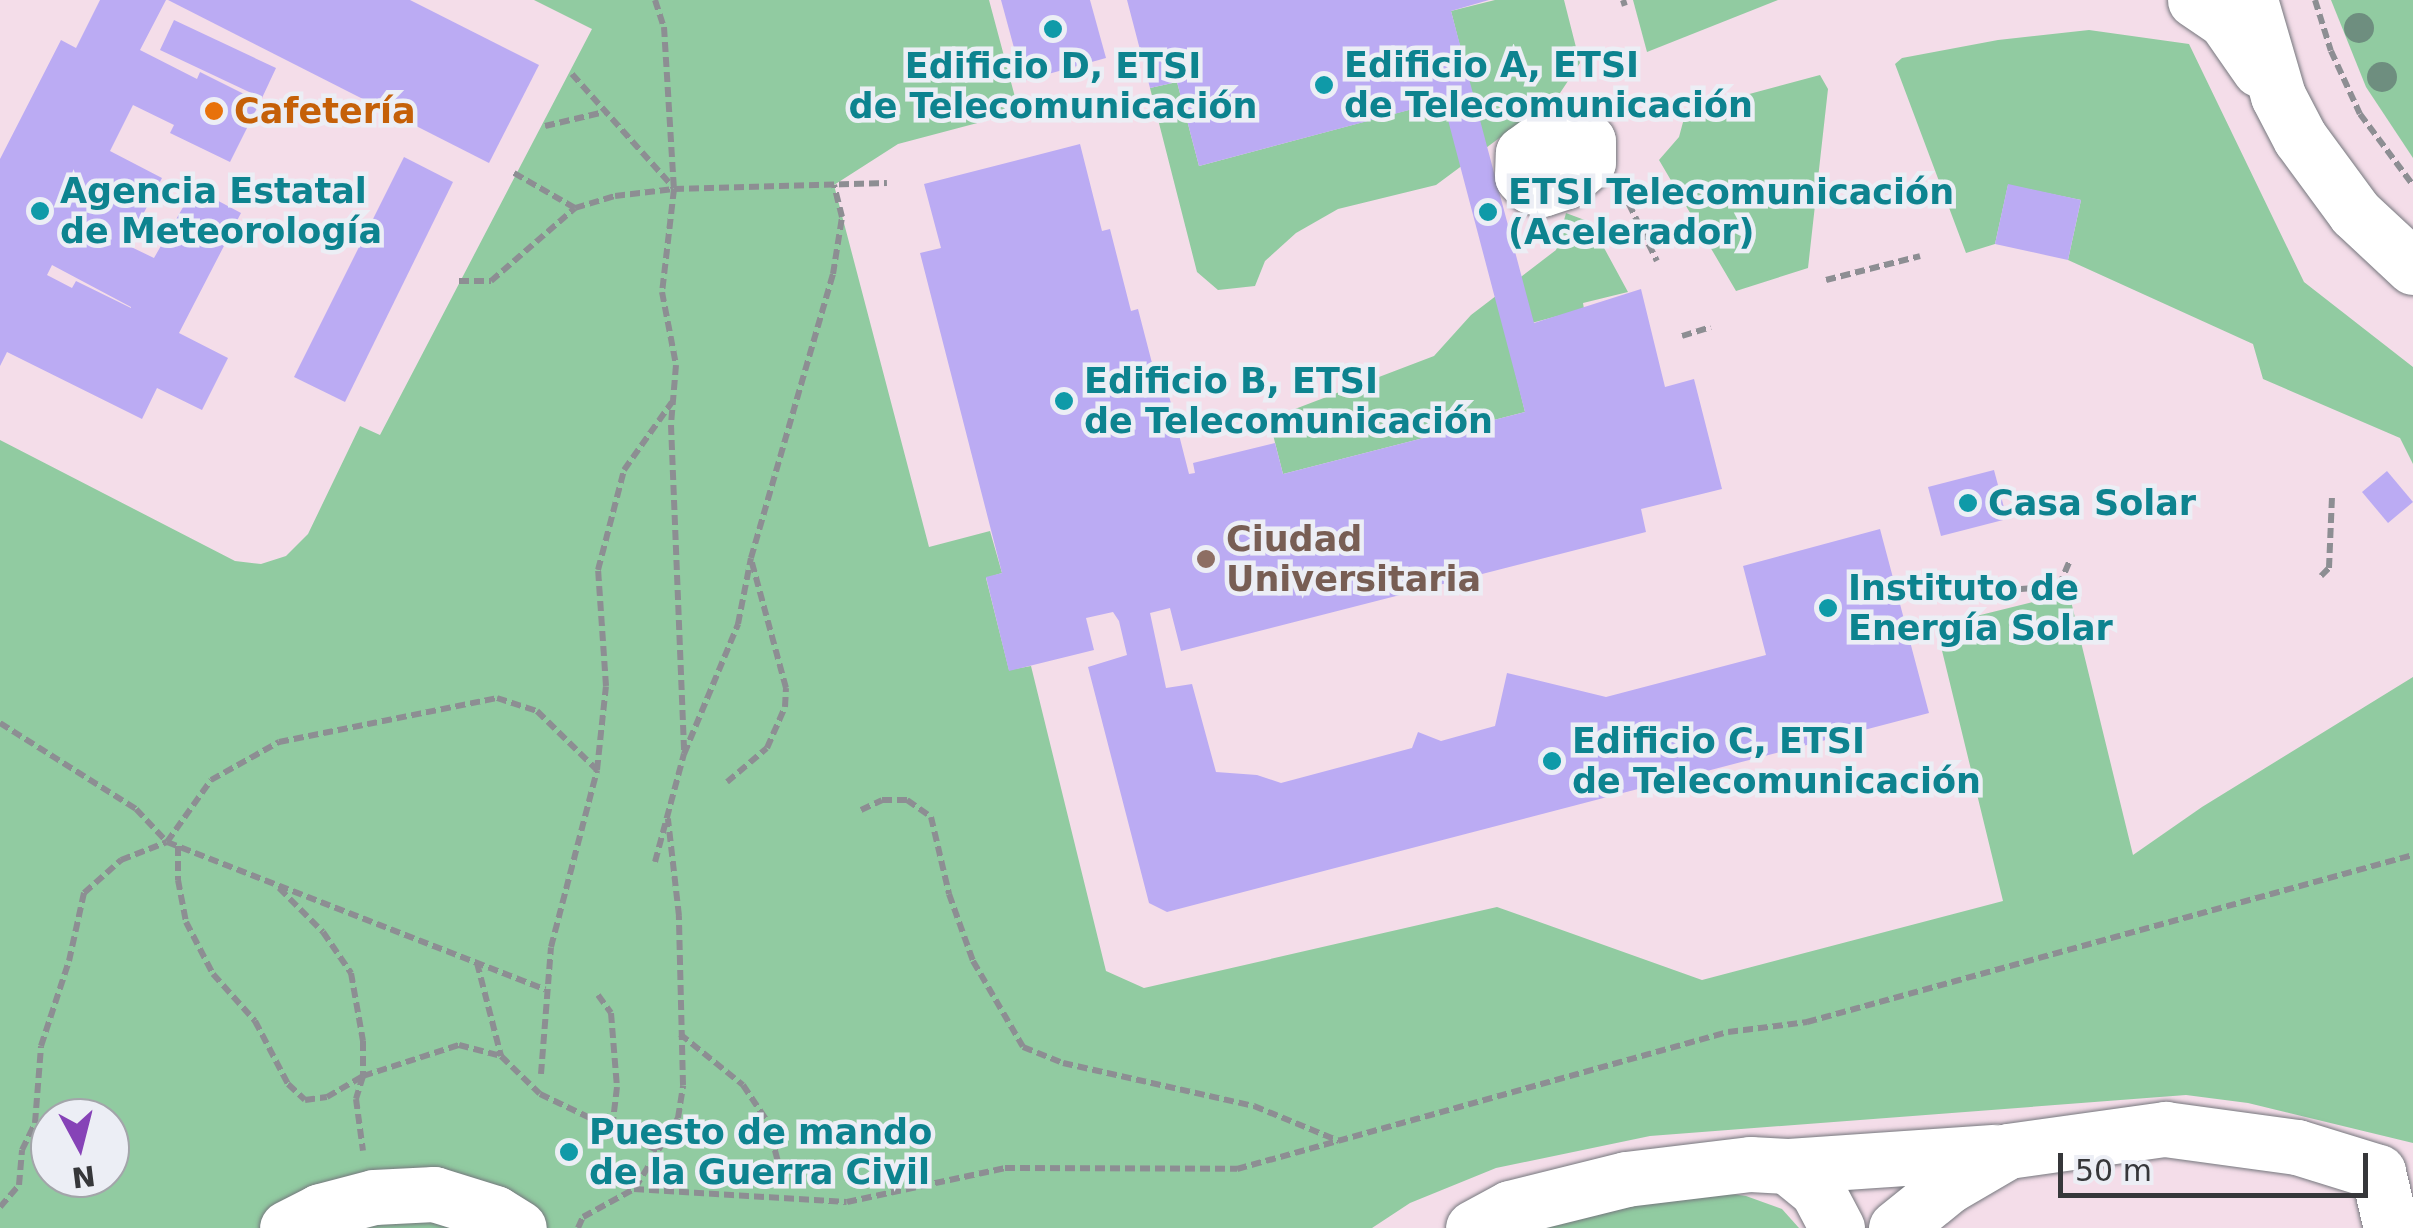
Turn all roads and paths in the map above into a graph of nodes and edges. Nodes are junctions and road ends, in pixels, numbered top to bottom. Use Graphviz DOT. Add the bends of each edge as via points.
graph roads {
  1 [pos="656,0"];
  2 [pos="2195,0"];
  3 [pos="2250,0"];
  4 [pos="2314,0"];
  5 [pos="572,74"];
  6 [pos="2278,96"];
  7 [pos="604,112"];
  8 [pos="544,126"];
  9 [pos="514,173"];
  10 [pos="887,183"];
  11 [pos="834,185"];
  12 [pos="2413,185"];
  13 [pos="674,188"];
  14 [pos="1621,189"];
  15 [pos="575,208"];
  16 [pos="1920,256"];
  17 [pos="1658,261"];
  18 [pos="2413,267"];
  19 [pos="1826,280"];
  20 [pos="459,281"];
  21 [pos="1711,326"];
  22 [pos="1682,336"];
  23 [pos="672,402"];
  24 [pos="2332,497"];
  25 [pos="751,558"];
  26 [pos="2070,560"];
  27 [pos="2321,576"];
  28 [pos="1916,598"];
  29 [pos="0,723"];
  30 [pos="684,754"];
  31 [pos="597,770"];
  32 [pos="727,782"];
  33 [pos="861,810"];
  34 [pos="667,815"];
  35 [pos="167,842"];
  36 [pos="178,846"];
  37 [pos="2413,855"];
  38 [pos="654,862"];
  39 [pos="275,883"];
  40 [pos="477,964"];
  41 [pos="545,988"];
  42 [pos="598,994"];
  43 [pos="680,1034"];
  44 [pos="501,1056"];
  45 [pos="541,1074"];
  46 [pos="362,1076"];
  47 [pos="612,1129"];
  48 [pos="1340,1141"];
  49 [pos="659,1151"];
  50 [pos="2008,1151"];
  51 [pos="1787,1166"];
  52 [pos="780,1174"];
  53 [pos="634,1189"];
  54 [pos="374,1197"];
  55 [pos="0,1207"];
  56 [pos="2398,1213"];
  57 [pos="287,1228"];
  58 [pos="520,1228"];
  59 [pos="578,1228"];
  60 [pos="1474,1228"];
  61 [pos="1837,1228"];
  62 [pos="1896,1228"];
  1 -- 13 [label="path" via="664,27"];
  2 -- 6 [label="street" via="2225,20"];
  3 -- 6 [label="street"];
  4 -- 12 [label="path" via="2360,114"];
  5 -- 7 [label="path"];
  6 -- 18 [label="street" via="2355,214"];
  7 -- 8 [label="path"];
  7 -- 13 [label="path"];
  9 -- 15 [label="path"];
  10 -- 11 [label="path"];
  11 -- 13 [label="path"];
  11 -- 25 [label="path" via="842,217 833,274"];
  13 -- 15 [label="path"];
  13 -- 23 [label="path" via="662,292 676,364"];
  14 -- 17 [label="path"];
  15 -- 20 [label="path" via="490,281"];
  16 -- 19 [label="path"];
  21 -- 22 [label="path"];
  23 -- 30 [label="path"];
  23 -- 31 [label="path" via="624,470 598,570 606,686"];
  24 -- 27 [label="path" via="2329,568"];
  25 -- 30 [label="path" via="738,624"];
  25 -- 32 [label="path" via="786,688 785,707 766,748"];
  26 -- 28 [label="path" via="2059,586"];
  29 -- 35 [label="path" via="136,809"];
  30 -- 34 [label="path"];
  31 -- 35 [label="path" via="537,711 497,698 278,742 211,780"];
  31 -- 41 [label="path"];
  33 -- 48 [label="path" via="882,800 906,800 931,816 972,961 1023,1047 1254,1106"];
  34 -- 38 [label="path"];
  34 -- 43 [label="path" via="679,916"];
  35 -- 36 [label="path"];
  35 -- 55 [label="path" via="121,860 84,893 41,1046 35,1123 22,1150 19,1185"];
  36 -- 39 [label="path"];
  36 -- 46 [label="path" via="186,922 213,974 255,1021 288,1084 306,1100 327,1097"];
  37 -- 48 [label="path" via="1807,1022 1728,1032"];
  39 -- 40 [label="path"];
  39 -- 46 [label="path" via="351,973"];
  40 -- 41 [label="path"];
  40 -- 44 [label="path"];
  41 -- 45 [label="path"];
  42 -- 47 [label="path" via="611,1012 617,1087"];
  43 -- 49 [label="path" via="678,1118"];
  43 -- 52 [label="path" via="742,1086 766,1121"];
  44 -- 46 [label="path" via="460,1045"];
  44 -- 47 [label="path" via="540,1094"];
  46 -- 54 [label="path" via="358,1114"];
  47 -- 49 [label="path"];
  48 -- 53 [label="path" via="1238,1169 1005,1168 847,1202"];
  49 -- 53 [label="path"];
  50 -- 51 [label="street"];
  50 -- 56 [label="street" via="2165,1130 2225,1134 2378,1172"];
  50 -- 62 [label="street" via="1948,1186"];
  51 -- 60 [label="street" via="1626,1179 1510,1208"];
  51 -- 61 [label="street" via="1817,1190"];
  53 -- 59 [label="path" via="583,1217"];
  54 -- 57 [label="street"];
  54 -- 58 [label="street" via="434,1194"];
}
